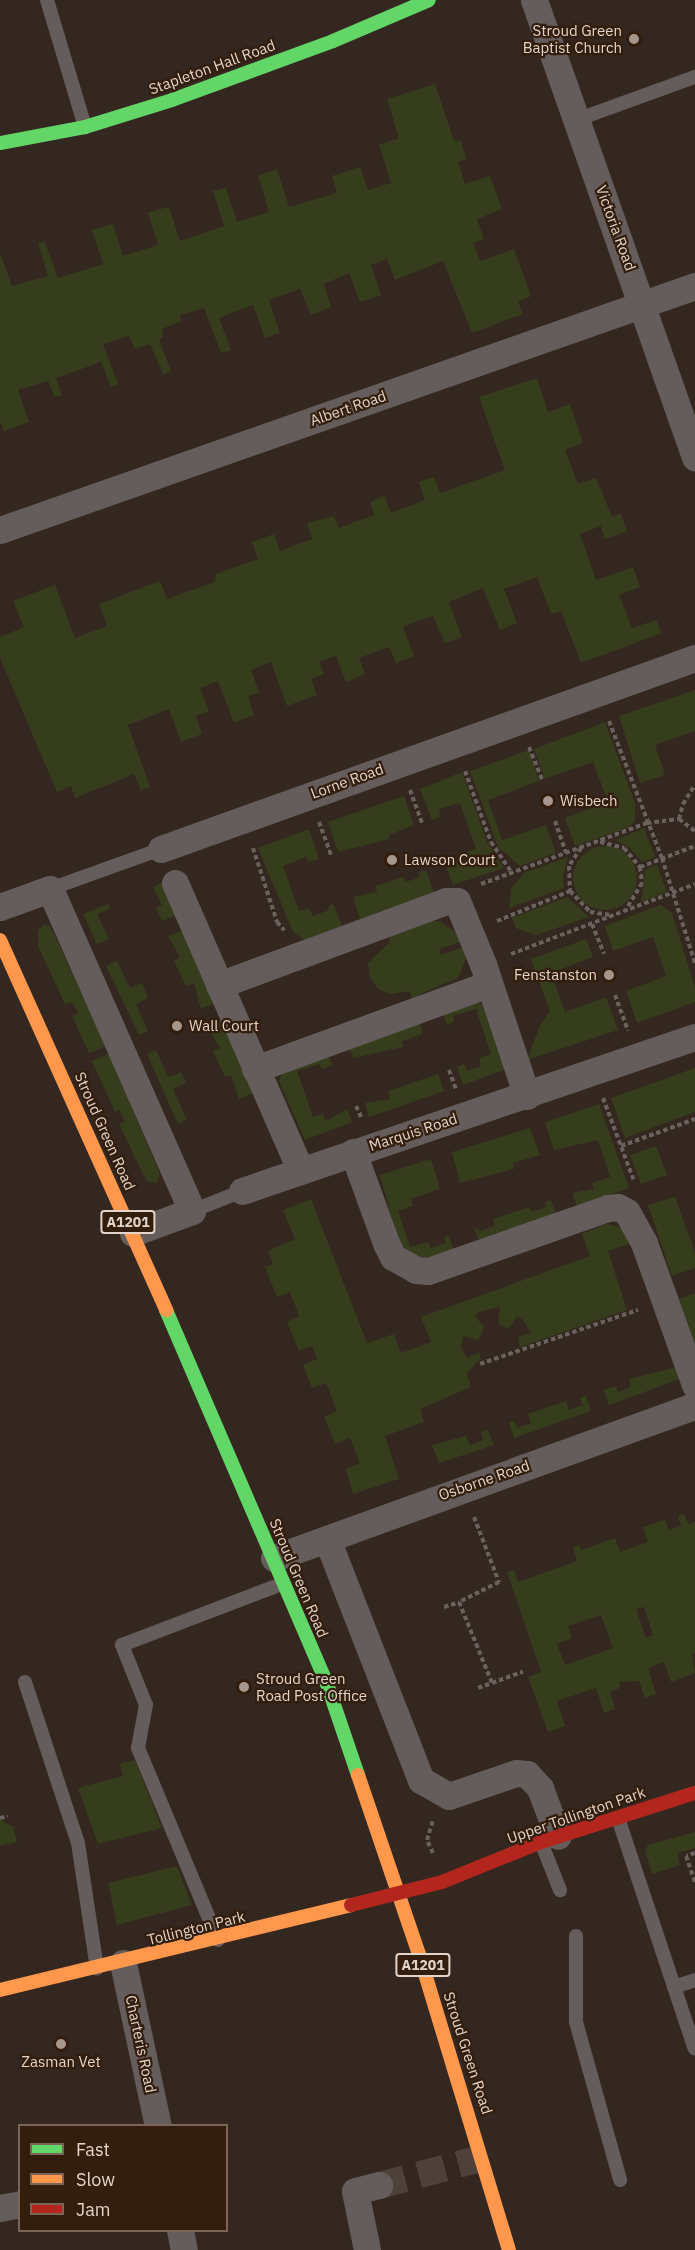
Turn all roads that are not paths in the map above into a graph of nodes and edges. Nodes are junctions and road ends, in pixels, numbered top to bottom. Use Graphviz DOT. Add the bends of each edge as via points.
graph roads {
  1 [pos="47,0"];
  2 [pos="429,0"];
  3 [pos="534,0"];
  4 [pos="695,77"];
  5 [pos="576,120"];
  6 [pos="85,127"];
  7 [pos="0,143"];
  8 [pos="695,286"];
  9 [pos="644,304"];
  10 [pos="695,457"];
  11 [pos="0,530"];
  12 [pos="695,658"];
  13 [pos="160,849"];
  14 [pos="175,883"];
  15 [pos="50,889"];
  16 [pos="0,907"];
  17 [pos="0,940"];
  18 [pos="482,964"];
  19 [pos="219,985"];
  20 [pos="695,1037"];
  21 [pos="255,1069"];
  22 [pos="527,1096"];
  23 [pos="353,1152"];
  24 [pos="301,1171"];
  25 [pos="242,1191"];
  26 [pos="192,1211"];
  27 [pos="133,1233"];
  28 [pos="695,1385"];
  29 [pos="695,1406"];
  30 [pos="327,1539"];
  31 [pos="274,1558"];
  32 [pos="284,1583"];
  33 [pos="25,1682"];
  34 [pos="695,1793"];
  35 [pos="618,1818"];
  36 [pos="550,1839"];
  37 [pos="560,1890"];
  38 [pos="400,1894"];
  39 [pos="576,1936"];
  40 [pos="218,1940"];
  41 [pos="110,1966"];
  42 [pos="695,1980"];
  43 [pos="674,1987"];
  44 [pos="0,1990"];
  45 [pos="695,2049"];
  46 [pos="157,2124"];
  47 [pos="620,2180"];
  48 [pos="379,2185"];
  49 [pos="18,2204"];
  50 [pos="0,2208"];
  51 [pos="180,2232"];
  52 [pos="184,2250"];
  53 [pos="367,2250"];
  54 [pos="508,2250"];
  1 -- 6 [label="lane"];
  2 -- 6 [label="main road, Stapleton Hall Road" via="183,97"];
  3 -- 5 [label="street, Victoria Road"];
  4 -- 5 [label="lane"];
  5 -- 9 [label="street, Victoria Road"];
  6 -- 7 [label="main road, Stapleton Hall Road"];
  8 -- 9 [label="street, Albert Road"];
  9 -- 10 [label="street, Victoria Road"];
  9 -- 11 [label="street, Albert Road"];
  12 -- 13 [label="street, Lorne Road"];
  13 -- 15 [label="lane, Lorne Road"];
  14 -- 19 [label="street"];
  15 -- 16 [label="street, Lorne Road"];
  15 -- 26 [label="street"];
  17 -- 27 [label="main road, Stroud Green Road / A1201"];
  18 -- 19 [label="street" via="457,901 446,901"];
  18 -- 21 [label="street"];
  18 -- 22 [label="street"];
  19 -- 21 [label="street"];
  20 -- 22 [label="street, Marquis Road"];
  21 -- 24 [label="street"];
  22 -- 23 [label="street, Marquis Road"];
  23 -- 24 [label="street, Marquis Road"];
  23 -- 28 [label="street" via="393,1257 416,1270 428,1271 608,1208 618,1207 627,1212"];
  24 -- 25 [label="street, Marquis Road"];
  25 -- 26 [label="lane, Marquis Road"];
  26 -- 27 [label="street, Marquis Road"];
  27 -- 31 [label="main road, Stroud Green Road / A1201"];
  29 -- 30 [label="street, Osborne Road" via="426,1500"];
  30 -- 31 [label="street, Osborne Road"];
  30 -- 36 [label="street" via="421,1780 448,1796 516,1773 527,1774 540,1788"];
  31 -- 32 [label="main road, Stroud Green Road / A1201"];
  32 -- 38 [label="main road, Stroud Green Road / A1201" via="327,1684"];
  32 -- 40 [label="lane" via="122,1645 146,1705 138,1748"];
  33 -- 41 [label="lane" via="78,1843"];
  34 -- 35 [label="main road, Upper Tollington Park"];
  35 -- 36 [label="main road, Upper Tollington Park"];
  35 -- 43 [label="lane"];
  36 -- 37 [label="lane"];
  36 -- 38 [label="main road, Upper Tollington Park" via="464,1875"];
  38 -- 40 [label="main road, Tollington Park"];
  38 -- 54 [label="main road, Stroud Green Road / A1201" via="484,2157"];
  39 -- 47 [label="lane" via="576,2022"];
  40 -- 41 [label="main road, Tollington Park"];
  41 -- 44 [label="main road, Tollington Park"];
  41 -- 46 [label="street, Charteris Road"];
  42 -- 43 [label="lane"];
  43 -- 45 [label="lane"];
  48 -- 53 [label="street" via="355,2191"];
  49 -- 50 [label="street"];
  51 -- 52 [label="street"];
}
